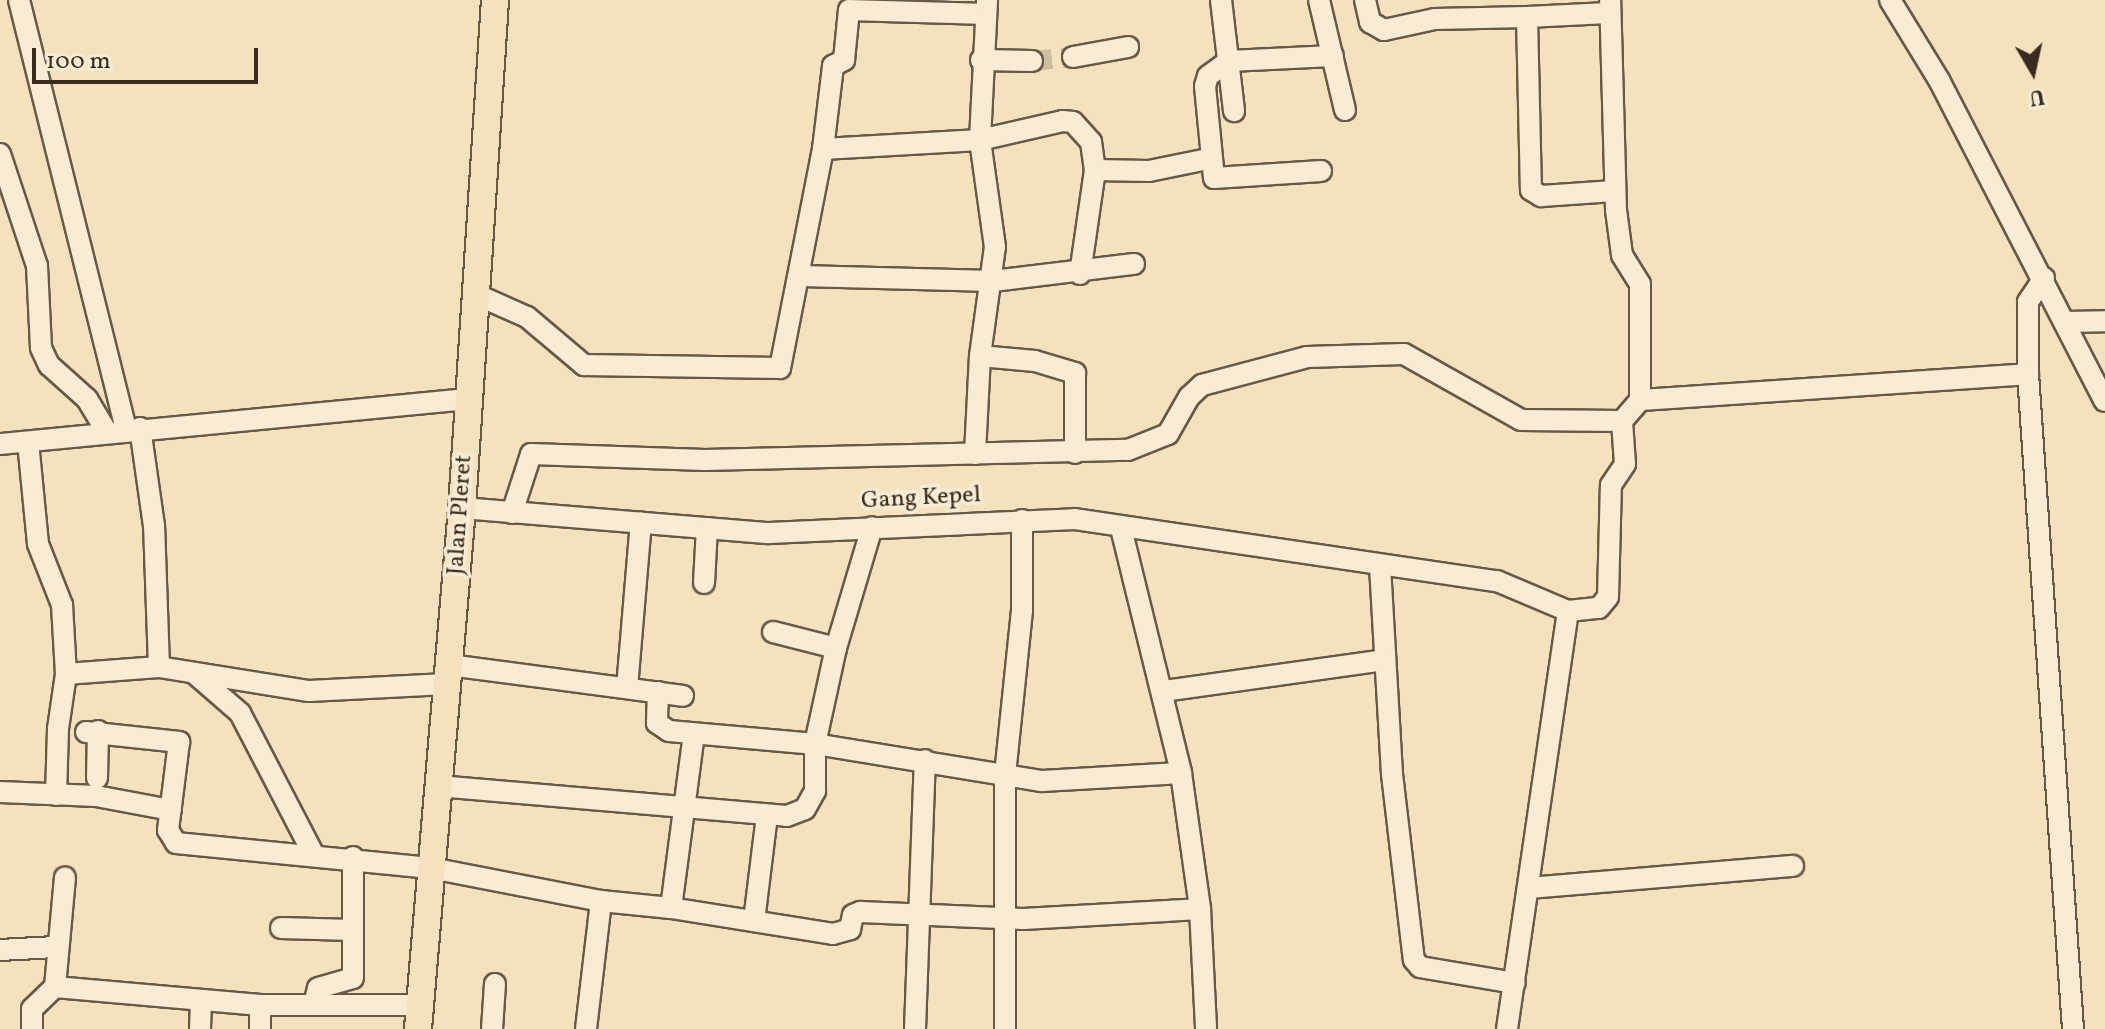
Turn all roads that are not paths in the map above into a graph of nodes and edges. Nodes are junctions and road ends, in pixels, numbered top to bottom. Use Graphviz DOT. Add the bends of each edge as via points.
graph roads {
  1 [pos="19,0"];
  2 [pos="495,0"];
  3 [pos="1221,0"];
  4 [pos="1319,0"];
  5 [pos="1365,0"];
  6 [pos="1890,0"];
  7 [pos="1609,6"];
  8 [pos="986,7"];
  9 [pos="1537,11"];
  10 [pos="1128,47"];
  11 [pos="1333,56"];
  12 [pos="1073,57"];
  13 [pos="981,60"];
  14 [pos="1032,61"];
  15 [pos="1229,61"];
  16 [pos="1345,110"];
  17 [pos="1234,111"];
  18 [pos="980,140"];
  19 [pos="823,149"];
  20 [pos="0,154"];
  21 [pos="1208,159"];
  22 [pos="1095,170"];
  23 [pos="1321,171"];
  24 [pos="1615,191"];
  25 [pos="1134,264"];
  26 [pos="1080,274"];
  27 [pos="801,276"];
  28 [pos="2044,278"];
  29 [pos="993,281"];
  30 [pos="475,294"];
  31 [pos="2105,321"];
  32 [pos="2066,322"];
  33 [pos="980,356"];
  34 [pos="2028,374"];
  35 [pos="468,399"];
  36 [pos="1640,400"];
  37 [pos="2105,401"];
  38 [pos="1622,421"];
  39 [pos="125,430"];
  40 [pos="28,442"];
  41 [pos="0,444"];
  42 [pos="1075,453"];
  43 [pos="975,454"];
  44 [pos="462,508"];
  45 [pos="512,513"];
  46 [pos="1022,520"];
  47 [pos="641,523"];
  48 [pos="872,527"];
  49 [pos="707,528"];
  50 [pos="1121,528"];
  51 [pos="1380,566"];
  52 [pos="704,583"];
  53 [pos="1568,611"];
  54 [pos="773,632"];
  55 [pos="836,648"];
  56 [pos="1385,660"];
  57 [pos="159,667"];
  58 [pos="190,670"];
  59 [pos="66,674"];
  60 [pos="448,674"];
  61 [pos="627,688"];
  62 [pos="1164,691"];
  63 [pos="658,692"];
  64 [pos="683,696"];
  65 [pos="694,734"];
  66 [pos="815,744"];
  67 [pos="925,760"];
  68 [pos="1181,773"];
  69 [pos="1005,775"];
  70 [pos="97,778"];
  71 [pos="438,786"];
  72 [pos="0,792"];
  73 [pos="56,795"];
  74 [pos="684,807"];
  75 [pos="171,810"];
  76 [pos="767,815"];
  77 [pos="313,853"];
  78 [pos="353,857"];
  79 [pos="1793,866"];
  80 [pos="431,868"];
  81 [pos="65,877"];
  82 [pos="1530,888"];
  83 [pos="601,901"];
  84 [pos="671,908"];
  85 [pos="1200,909"];
  86 [pos="919,913"];
  87 [pos="1005,918"];
  88 [pos="754,921"];
  89 [pos="281,928"];
  90 [pos="352,930"];
  91 [pos="56,947"];
  92 [pos="0,950"];
  93 [pos="1515,983"];
  94 [pos="495,984"];
  95 [pos="55,987"];
  96 [pos="201,1001"];
  97 [pos="260,1005"];
  98 [pos="314,1005"];
  99 [pos="418,1017"];
  100 [pos="32,1029"];
  101 [pos="200,1029"];
  102 [pos="260,1029"];
  103 [pos="492,1029"];
  104 [pos="586,1029"];
  105 [pos="915,1029"];
  106 [pos="1005,1029"];
  107 [pos="1206,1029"];
  108 [pos="1507,1029"];
  109 [pos="2073,1029"];
  1 -- 39 [label="street"];
  2 -- 30 [label="main road, Jalan Pleret"];
  3 -- 15 [label="street"];
  4 -- 11 [label="street"];
  5 -- 9 [label="street" via="1370,22 1384,30 1435,19"];
  6 -- 28 [label="street"];
  7 -- 9 [label="street"];
  7 -- 24 [label="street"];
  8 -- 13 [label="street"];
  8 -- 19 [label="street" via="849,10 844,60 833,66"];
  9 -- 24 [label="street" via="1531,190 1541,196"];
  10 -- 12 [label="street"];
  11 -- 15 [label="street"];
  11 -- 16 [label="street"];
  13 -- 14 [label="street"];
  13 -- 18 [label="street"];
  15 -- 17 [label="street"];
  15 -- 21 [label="street" via="1208,76 1205,86"];
  18 -- 19 [label="street"];
  18 -- 22 [label="street" via="1073,122 1091,142"];
  18 -- 29 [label="street" via="995,247"];
  19 -- 27 [label="street"];
  20 -- 39 [label="street" via="37,266 39,340 45,358"];
  21 -- 22 [label="street" via="1149,171"];
  21 -- 23 [label="street" via="1218,180"];
  22 -- 26 [label="street"];
  24 -- 36 [label="street" via="1622,255 1640,284"];
  25 -- 26 [label="street"];
  26 -- 29 [label="street"];
  27 -- 29 [label="street"];
  27 -- 30 [label="street" via="784,363 777,369 584,365 527,317"];
  28 -- 32 [label="street"];
  28 -- 34 [label="street" via="2028,302"];
  29 -- 33 [label="street"];
  30 -- 35 [label="main road, Jalan Pleret"];
  31 -- 32 [label="street"];
  32 -- 37 [label="street"];
  33 -- 42 [label="street" via="1035,361 1075,373"];
  33 -- 43 [label="street"];
  34 -- 36 [label="street"];
  34 -- 109 [label="street"];
  35 -- 39 [label="street"];
  35 -- 44 [label="main road, Jalan Pleret"];
  36 -- 38 [label="street"];
  38 -- 42 [label="street" via="1521,420 1404,354 1307,357 1202,385 1189,397 1174,429 1146,445"];
  38 -- 53 [label="street" via="1625,464 1610,488 1608,597 1599,608"];
  39 -- 40 [label="street"];
  39 -- 57 [label="street" via="154,526"];
  40 -- 41 [label="street"];
  40 -- 59 [label="street" via="38,544 62,605"];
  42 -- 43 [label="street"];
  43 -- 45 [label="street" via="719,460 531,454"];
  44 -- 45 [label="street, Gang Kepel"];
  44 -- 60 [label="main road, Jalan Pleret"];
  45 -- 47 [label="street, Gang Kepel"];
  46 -- 48 [label="street, Gang Kepel"];
  46 -- 50 [label="street, Gang Kepel" via="1075,519"];
  46 -- 69 [label="street" via="1022,610"];
  47 -- 49 [label="street, Gang Kepel"];
  47 -- 61 [label="street"];
  48 -- 49 [label="street, Gang Kepel" via="769,533"];
  48 -- 55 [label="street"];
  49 -- 52 [label="street"];
  50 -- 51 [label="street, Gang Kepel"];
  50 -- 62 [label="street"];
  51 -- 53 [label="street, Gang Kepel" via="1511,584"];
  51 -- 56 [label="street"];
  53 -- 82 [label="street"];
  54 -- 55 [label="street"];
  55 -- 66 [label="street"];
  56 -- 62 [label="street"];
  56 -- 93 [label="street" via="1403,893 1414,960 1420,967"];
  57 -- 58 [label="street"];
  57 -- 59 [label="street"];
  58 -- 60 [label="street" via="322,692"];
  58 -- 77 [label="street" via="240,713"];
  59 -- 73 [label="street"];
  60 -- 61 [label="street"];
  60 -- 71 [label="main road, Jalan Pleret"];
  61 -- 63 [label="street"];
  62 -- 68 [label="street"];
  63 -- 64 [label="street"];
  63 -- 65 [label="street" via="657,723 669,731"];
  65 -- 66 [label="street"];
  65 -- 74 [label="street"];
  66 -- 67 [label="street"];
  66 -- 76 [label="street" via="810,805 787,816"];
  67 -- 69 [label="street"];
  67 -- 86 [label="street"];
  68 -- 69 [label="street" via="1042,781"];
  68 -- 85 [label="street"];
  69 -- 87 [label="street"];
  70 -- 75 [label="street" via="92,732 179,742"];
  71 -- 74 [label="street"];
  71 -- 80 [label="main road, Jalan Pleret"];
  72 -- 73 [label="street"];
  73 -- 75 [label="street"];
  74 -- 76 [label="street"];
  74 -- 84 [label="street"];
  75 -- 77 [label="street" via="168,832 176,843"];
  76 -- 88 [label="street"];
  77 -- 78 [label="street"];
  78 -- 80 [label="street"];
  78 -- 90 [label="street"];
  79 -- 82 [label="street"];
  80 -- 83 [label="street"];
  80 -- 99 [label="main road, Jalan Pleret"];
  81 -- 91 [label="street"];
  82 -- 93 [label="street"];
  83 -- 84 [label="street"];
  83 -- 104 [label="street"];
  84 -- 88 [label="street"];
  85 -- 87 [label="street"];
  85 -- 107 [label="street"];
  86 -- 87 [label="street"];
  86 -- 88 [label="street" via="860,912 853,915 850,929 833,934"];
  86 -- 105 [label="street"];
  87 -- 106 [label="street"];
  89 -- 90 [label="street"];
  90 -- 98 [label="street" via="353,978 318,988"];
  91 -- 92 [label="street"];
  91 -- 95 [label="street"];
  93 -- 108 [label="street"];
  94 -- 103 [label="street"];
  95 -- 96 [label="street"];
  95 -- 100 [label="street" via="32,1009"];
  96 -- 97 [label="street"];
  96 -- 101 [label="street"];
  97 -- 98 [label="street"];
  97 -- 102 [label="street"];
  98 -- 99 [label="street"];
}
